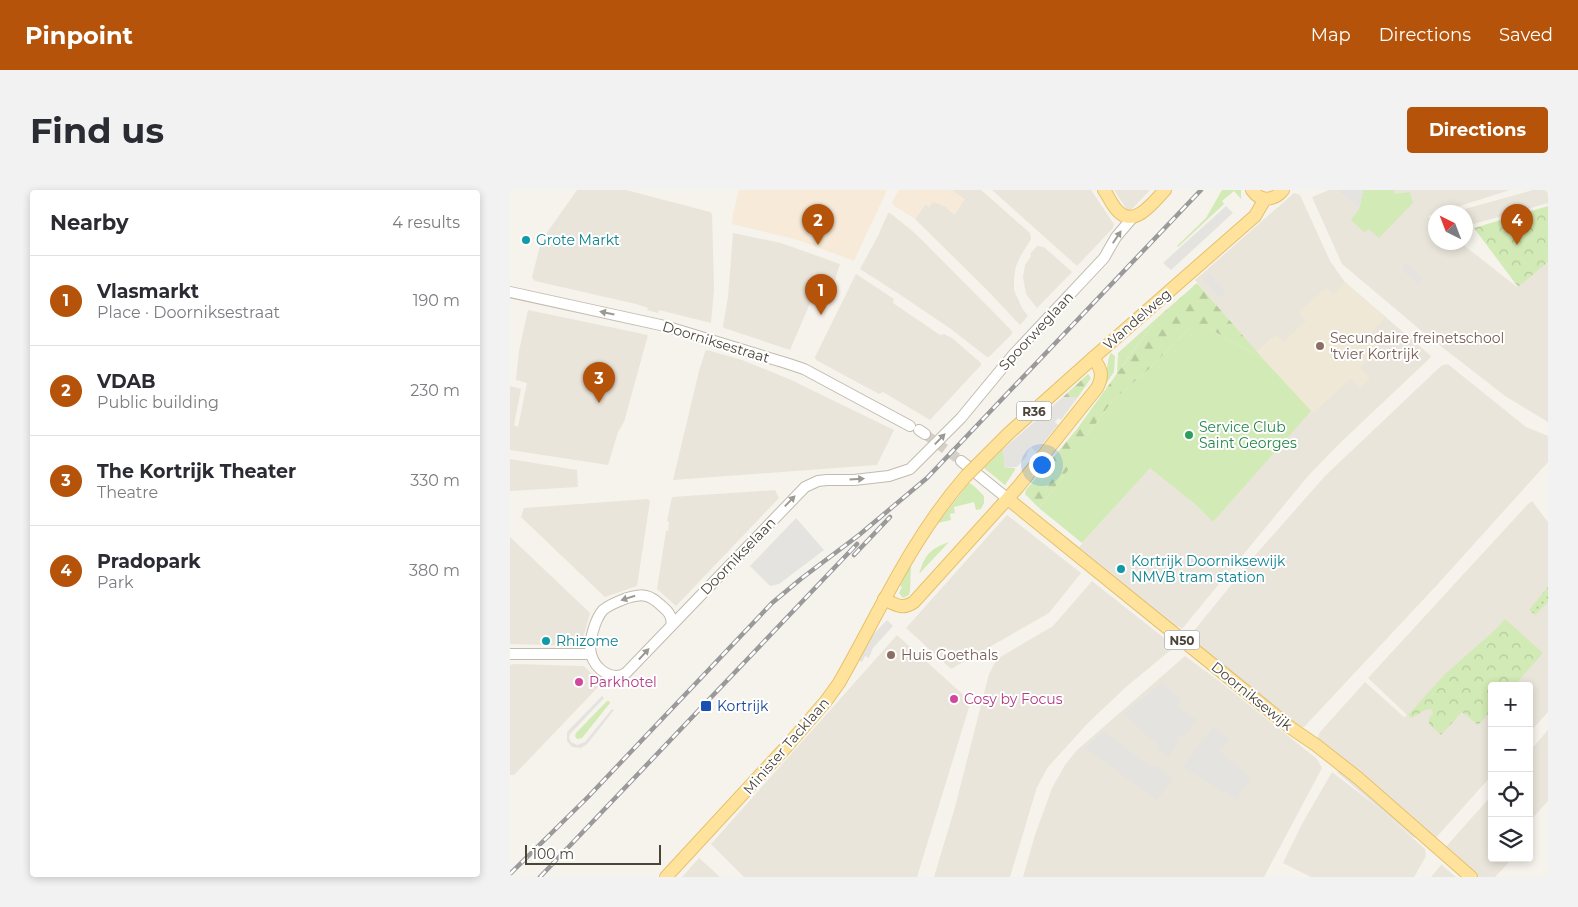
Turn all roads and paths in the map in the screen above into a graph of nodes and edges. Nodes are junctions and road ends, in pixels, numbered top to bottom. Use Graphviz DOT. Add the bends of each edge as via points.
graph roads {
  1 [pos="1104,190"];
  2 [pos="1165,190"];
  3 [pos="1283,190"];
  4 [pos="1258,195"];
  5 [pos="1133,217"];
  6 [pos="510,292"];
  7 [pos="1093,358"];
  8 [pos="918,430"];
  9 [pos="961,461"];
  10 [pos="804,487"];
  11 [pos="1008,499"];
  12 [pos="884,599"];
  13 [pos="671,626"];
  14 [pos="510,654"];
  15 [pos="591,654"];
  16 [pos="666,877"];
  17 [pos="1471,877"];
  1 -- 5 [label="main road" via="1120,214"];
  2 -- 5 [label="main road, Spoorweglaan" via="1142,213"];
  3 -- 4 [label="main road, R36" via="1275,197"];
  4 -- 7 [label="main road, Wandelweg / R36" via="1258,212"];
  10 -- 5 [label="street, Spoorweglaan, one-way" via="818,481 876,478 904,472 915,464 961,418 1013,354 1104,258 1116,236"];
  8 -- 6 [label="street, Doorniksestraat, one-way" via="804,370 651,322"];
  7 -- 11 [label="main road, Wandelweg" via="1101,372 1097,388"];
  7 -- 12 [label="main road, Minister Tacklaan / R36, bridge" via="966,476 916,542"];
  9 -- 11 [label="street"];
  13 -- 10 [label="street, Doornikselaan, one-way"];
  11 -- 12 [label="main road" via="912,604 898,606"];
  11 -- 17 [label="main road, Doorniksewijk / N50" via="1352,774"];
  12 -- 16 [label="main road, Minister Tacklaan / R36" via="826,701"];
  15 -- 13 [label="street, one-way" via="605,673 620,676"];
  13 -- 15 [label="street, one-way" via="669,613 650,597 640,595 618,602 599,616 590,645"];
  14 -- 15 [label="street"];
}
